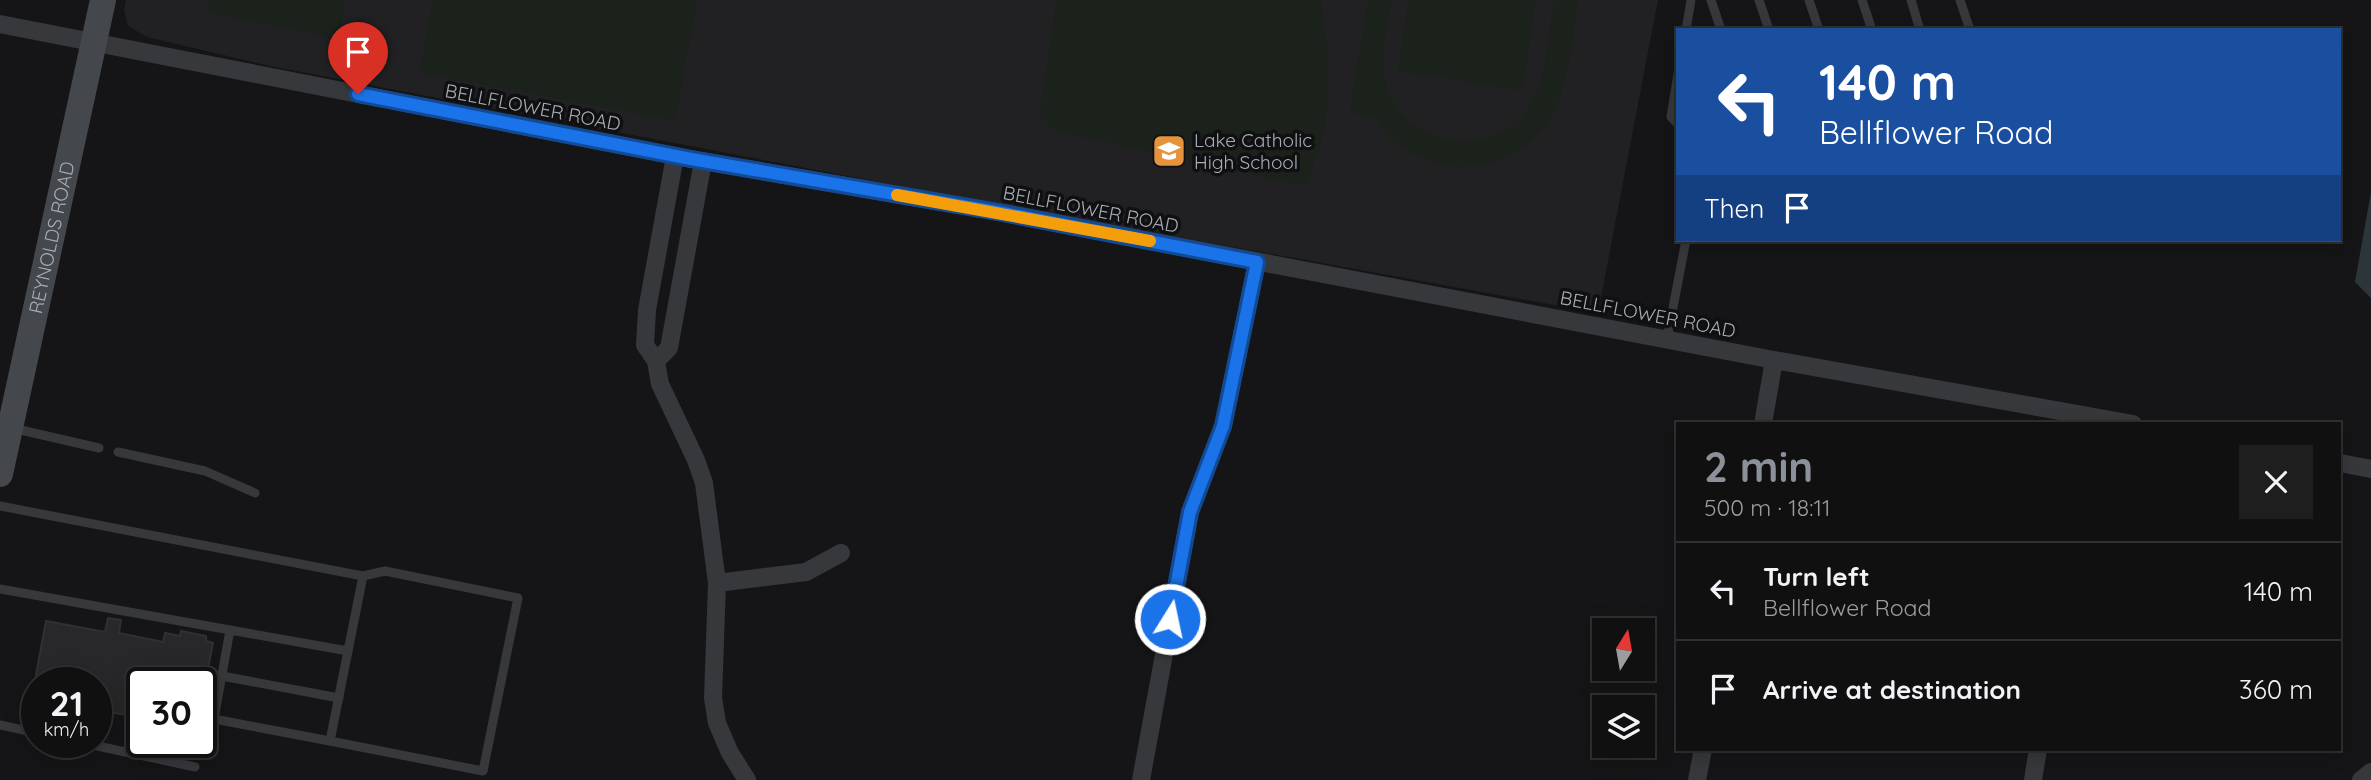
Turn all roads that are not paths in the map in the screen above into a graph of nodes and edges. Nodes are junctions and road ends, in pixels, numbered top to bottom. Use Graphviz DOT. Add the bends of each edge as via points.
graph roads {
  1 [pos="103,0"];
  2 [pos="1691,0"];
  3 [pos="1711,0"];
  4 [pos="1759,0"];
  5 [pos="1809,0"];
  6 [pos="1863,0"];
  7 [pos="1911,0"];
  8 [pos="1960,0"];
  9 [pos="0,24"];
  10 [pos="1686,28"];
  11 [pos="1720,28"];
  12 [pos="1768,28"];
  13 [pos="1818,28"];
  14 [pos="1871,28"];
  15 [pos="1919,28"];
  16 [pos="1969,28"];
  17 [pos="94,43"];
  18 [pos="1676,86"];
  19 [pos="1676,122"];
  20 [pos="675,156"];
  21 [pos="703,161"];
  22 [pos="1686,242"];
  23 [pos="1257,262"];
  24 [pos="1667,339"];
  25 [pos="1774,360"];
  26 [pos="656,361"];
  27 [pos="2093,420"];
  28 [pos="1763,422"];
  29 [pos="2113,422"];
  30 [pos="10,428"];
  31 [pos="99,448"];
  32 [pos="118,453"];
  33 [pos="2341,463"];
  34 [pos="2371,470"];
  35 [pos="0,474"];
  36 [pos="255,493"];
  37 [pos="0,506"];
  38 [pos="841,553"];
  39 [pos="363,576"];
  40 [pos="717,583"];
  41 [pos="0,589"];
  42 [pos="230,630"];
  43 [pos="348,651"];
  44 [pos="222,676"];
  45 [pos="339,698"];
  46 [pos="0,725"];
  47 [pos="21,730"];
  48 [pos="330,741"];
  49 [pos="112,749"];
  50 [pos="1703,751"];
  51 [pos="2038,751"];
  52 [pos="195,767"];
  53 [pos="2371,772"];
  54 [pos="747,780"];
  55 [pos="1141,780"];
  56 [pos="1698,780"];
  57 [pos="2033,780"];
  58 [pos="2361,780"];
  1 -- 17 [label="main road, REYNOLDS ROAD"];
  2 -- 10 [label="lane"];
  3 -- 11 [label="lane"];
  4 -- 12 [label="lane"];
  5 -- 13 [label="lane"];
  6 -- 14 [label="lane"];
  7 -- 15 [label="lane"];
  8 -- 16 [label="lane"];
  9 -- 17 [label="street, BELLFLOWER ROAD"];
  17 -- 20 [label="street, BELLFLOWER ROAD"];
  17 -- 30 [label="main road, REYNOLDS ROAD"];
  18 -- 19 [label="lane" via="1671,117"];
  20 -- 21 [label="street, BELLFLOWER ROAD"];
  20 -- 26 [label="street" via="647,310 645,345"];
  21 -- 23 [label="street, BELLFLOWER ROAD"];
  21 -- 26 [label="street" via="669,348"];
  22 -- 24 [label="lane"];
  23 -- 24 [label="street, BELLFLOWER ROAD"];
  23 -- 55 [label="street" via="1223,426 1190,512"];
  24 -- 25 [label="street, BELLFLOWER ROAD"];
  25 -- 27 [label="street, BELLFLOWER ROAD"];
  25 -- 28 [label="street"];
  26 -- 40 [label="street" via="660,384 704,483"];
  27 -- 29 [label="street, BELLFLOWER ROAD"];
  30 -- 31 [label="lane"];
  30 -- 35 [label="main road, REYNOLDS ROAD"];
  32 -- 36 [label="lane" via="205,471"];
  33 -- 34 [label="street"];
  37 -- 39 [label="lane"];
  38 -- 40 [label="street" via="806,572"];
  39 -- 43 [label="lane"];
  39 -- 48 [label="lane" via="385,571 518,597 483,771"];
  40 -- 54 [label="street" via="715,710 730,753"];
  41 -- 42 [label="lane"];
  42 -- 43 [label="lane"];
  42 -- 44 [label="lane"];
  43 -- 45 [label="lane"];
  44 -- 45 [label="lane"];
  44 -- 48 [label="lane" via="214,719"];
  45 -- 48 [label="lane"];
  46 -- 47 [label="lane"];
  49 -- 52 [label="lane"];
  50 -- 56 [label="street"];
  51 -- 57 [label="street"];
  53 -- 58 [label="street"];
}
